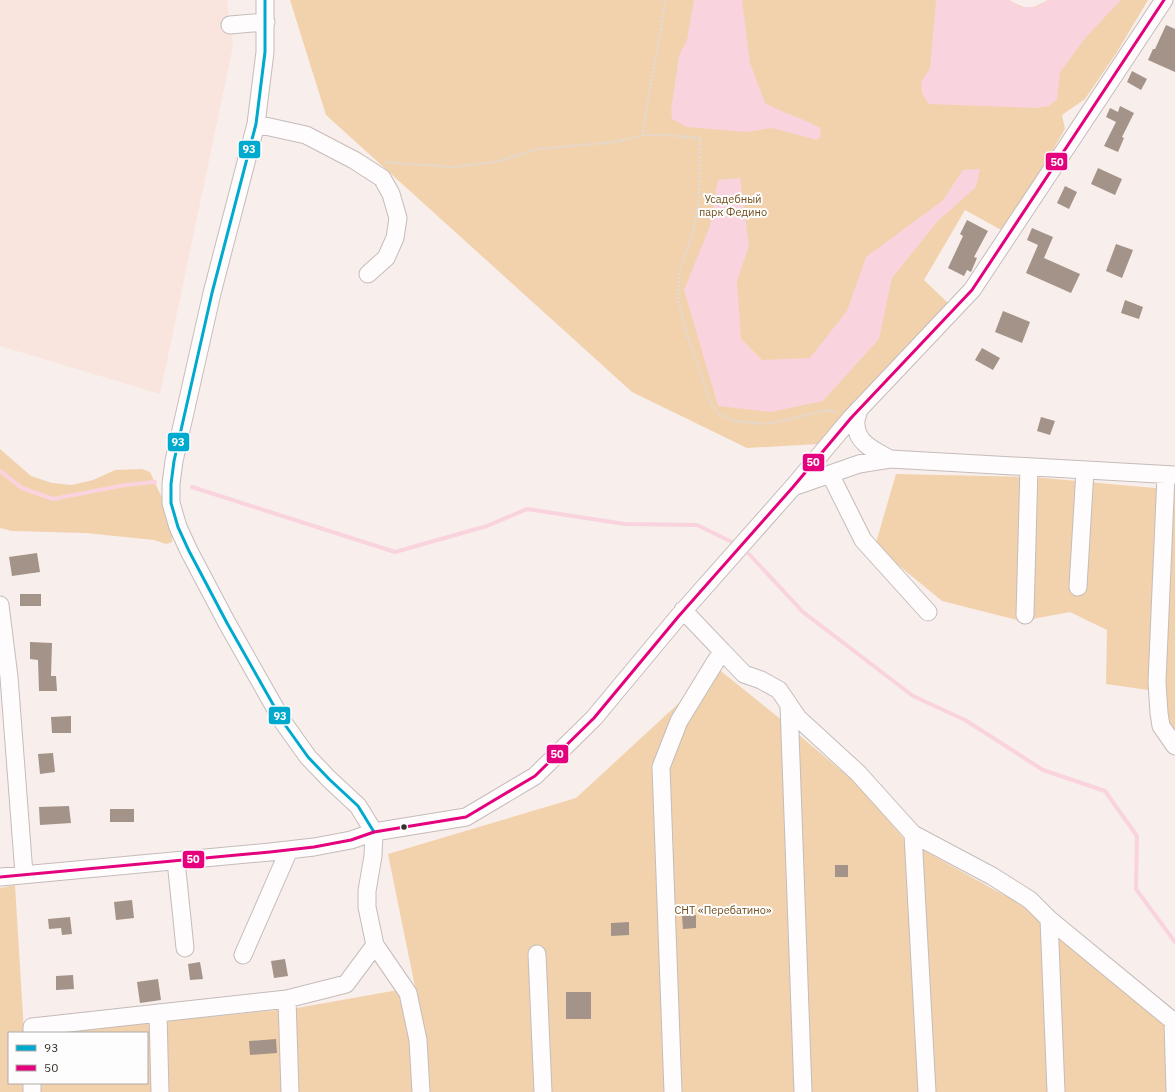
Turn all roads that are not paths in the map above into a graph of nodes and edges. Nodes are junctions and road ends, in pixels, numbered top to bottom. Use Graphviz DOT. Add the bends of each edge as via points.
graph roads {
  1 [pos="265,0"];
  2 [pos="1164,0"];
  3 [pos="266,22"];
  4 [pos="230,25"];
  5 [pos="256,124"];
  6 [pos="368,274"];
  7 [pos="855,413"];
  8 [pos="890,459"];
  9 [pos="1029,467"];
  10 [pos="1085,470"];
  11 [pos="830,474"];
  12 [pos="1170,475"];
  13 [pos="793,487"];
  14 [pos="1078,587"];
  15 [pos="0,605"];
  16 [pos="684,610"];
  17 [pos="928,612"];
  18 [pos="1025,615"];
  19 [pos="722,651"];
  20 [pos="788,704"];
  21 [pos="1175,746"];
  22 [pos="374,832"];
  23 [pos="913,834"];
  24 [pos="289,850"];
  25 [pos="176,861"];
  26 [pos="24,874"];
  27 [pos="0,877"];
  28 [pos="1049,920"];
  29 [pos="375,945"];
  30 [pos="185,948"];
  31 [pos="537,954"];
  32 [pos="243,955"];
  33 [pos="287,999"];
  34 [pos="158,1013"];
  35 [pos="32,1032"];
  36 [pos="160,1092"];
  37 [pos="290,1092"];
  38 [pos="420,1092"];
  39 [pos="543,1092"];
  40 [pos="674,1092"];
  41 [pos="803,1092"];
  42 [pos="927,1092"];
  43 [pos="1056,1092"];
  44 [pos="1175,1092"];
  1 -- 3 [label="street"];
  2 -- 7 [label="street" via="972,290"];
  3 -- 4 [label="street"];
  3 -- 5 [label="street"];
  5 -- 6 [label="street" via="306,135 382,178 391,194 398,218 395,238 386,258"];
  5 -- 22 [label="street" via="212,293 176,453 171,503 189,551 230,630 283,722 308,757 358,806"];
  7 -- 8 [label="street" via="858,436 867,447"];
  7 -- 13 [label="street"];
  8 -- 9 [label="street"];
  8 -- 11 [label="street" via="860,464"];
  9 -- 10 [label="street"];
  9 -- 18 [label="street"];
  10 -- 12 [label="street"];
  10 -- 14 [label="street"];
  11 -- 13 [label="street"];
  11 -- 17 [label="street" via="863,540"];
  12 -- 21 [label="street" via="1157,682 1161,726"];
  13 -- 16 [label="street"];
  15 -- 26 [label="street" via="9,677"];
  16 -- 19 [label="street"];
  16 -- 22 [label="street" via="594,718 535,776 466,817"];
  19 -- 20 [label="street" via="744,674 779,690"];
  19 -- 40 [label="street" via="679,721 661,767"];
  20 -- 23 [label="street" via="798,718 858,773"];
  20 -- 41 [label="street"];
  22 -- 24 [label="street" via="351,840"];
  22 -- 29 [label="street" via="367,907"];
  23 -- 28 [label="street" via="992,876 1030,900"];
  23 -- 42 [label="street"];
  24 -- 25 [label="street"];
  24 -- 32 [label="street"];
  25 -- 26 [label="street"];
  25 -- 30 [label="street"];
  26 -- 27 [label="street"];
  28 -- 43 [label="street"];
  28 -- 44 [label="street" via="1173,1021"];
  29 -- 33 [label="street" via="346,984"];
  29 -- 38 [label="street" via="408,993 418,1040"];
  31 -- 39 [label="street"];
  33 -- 34 [label="street"];
  33 -- 37 [label="street"];
  34 -- 35 [label="street" via="32,1027"];
  34 -- 36 [label="street"];
}
